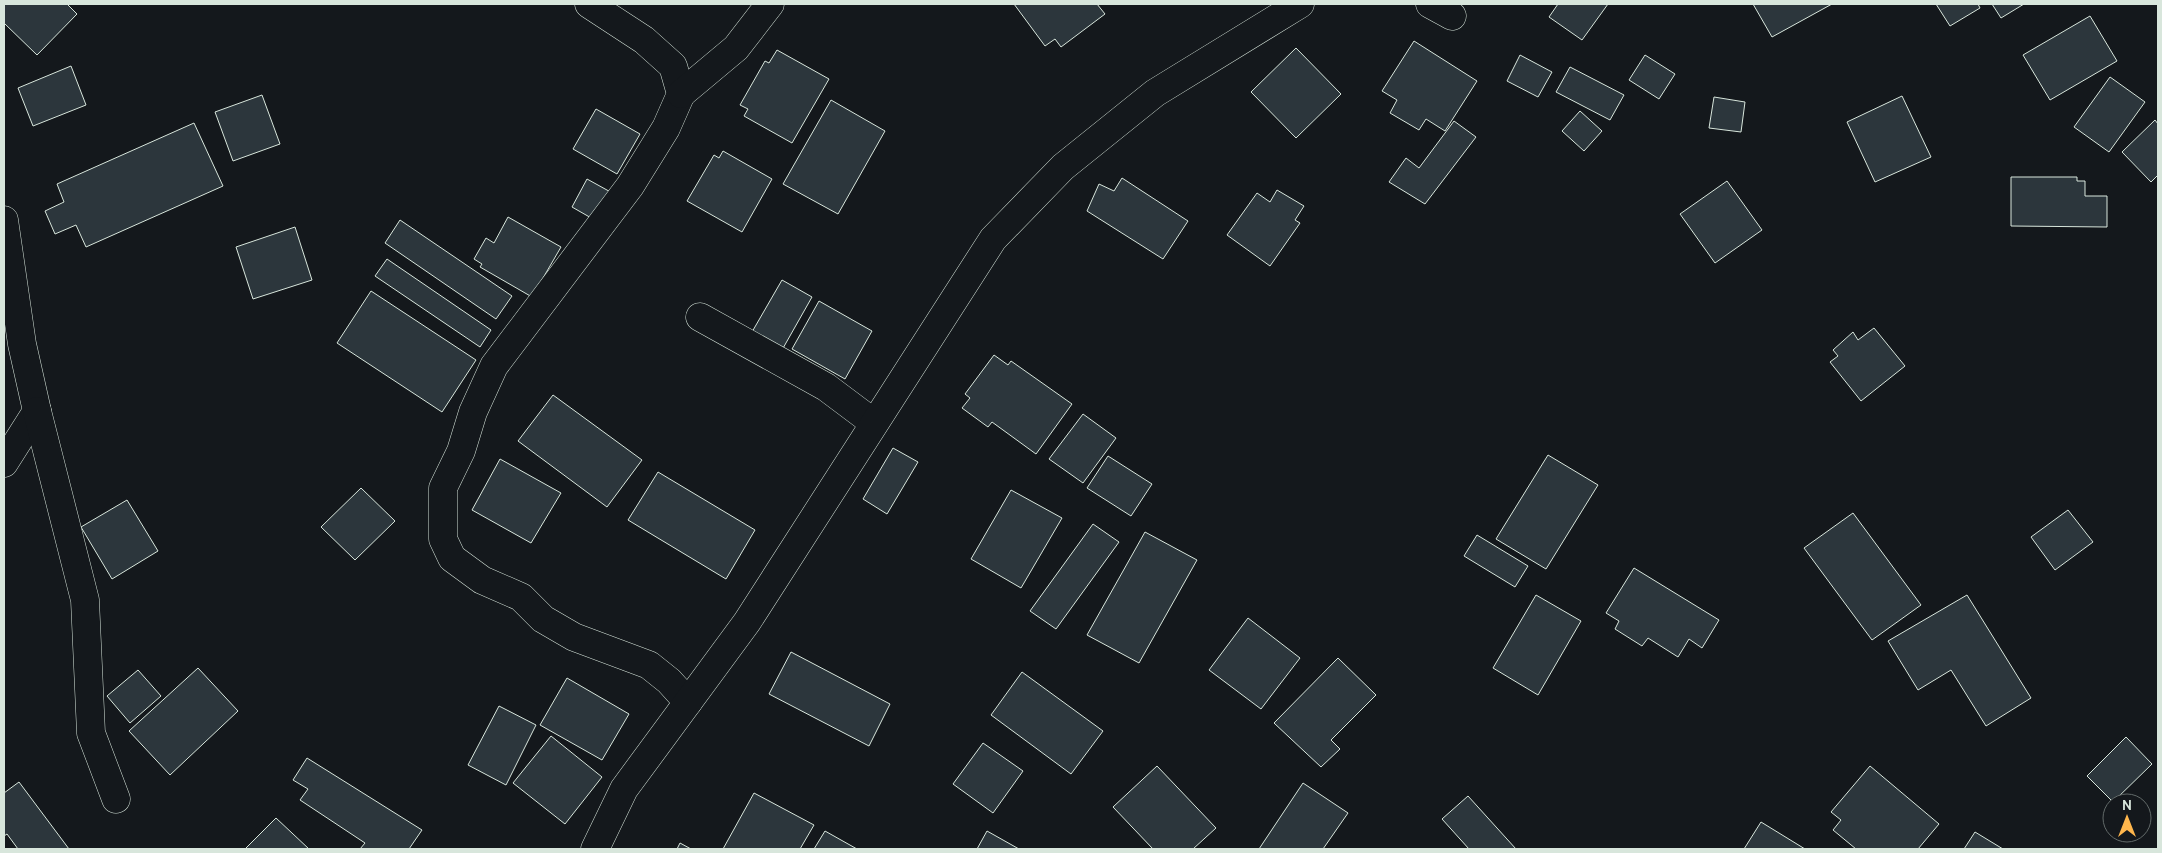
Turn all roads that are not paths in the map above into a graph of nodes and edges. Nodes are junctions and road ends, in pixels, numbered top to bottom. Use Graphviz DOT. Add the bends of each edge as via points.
graph roads {
  1 [pos="589,4"];
  2 [pos="770,4"];
  3 [pos="1300,4"];
  4 [pos="680,94"];
  5 [pos="4,220"];
  6 [pos="700,317"];
  7 [pos="37,410"];
  8 [pos="874,423"];
  9 [pos="4,463"];
  10 [pos="688,702"];
  11 [pos="116,799"];
  12 [pos="595,849"];
  1 -- 4 [label="street" via="644,40 673,66"];
  2 -- 4 [label="street" via="736,48"];
  3 -- 8 [label="street" via="1155,93 1063,167 993,239"];
  4 -- 10 [label="street" via="666,128 630,186 494,366 443,488 442,520 443,538 452,558 474,574 521,597 543,619 574,637 649,666 669,681"];
  5 -- 7 [label="street" via="22,344"];
  6 -- 8 [label="street" via="826,387"];
  7 -- 9 [label="street"];
  7 -- 11 [label="street" via="85,600 91,733"];
  8 -- 10 [label="street" via="747,622"];
  10 -- 12 [label="street" via="624,789"];
}
